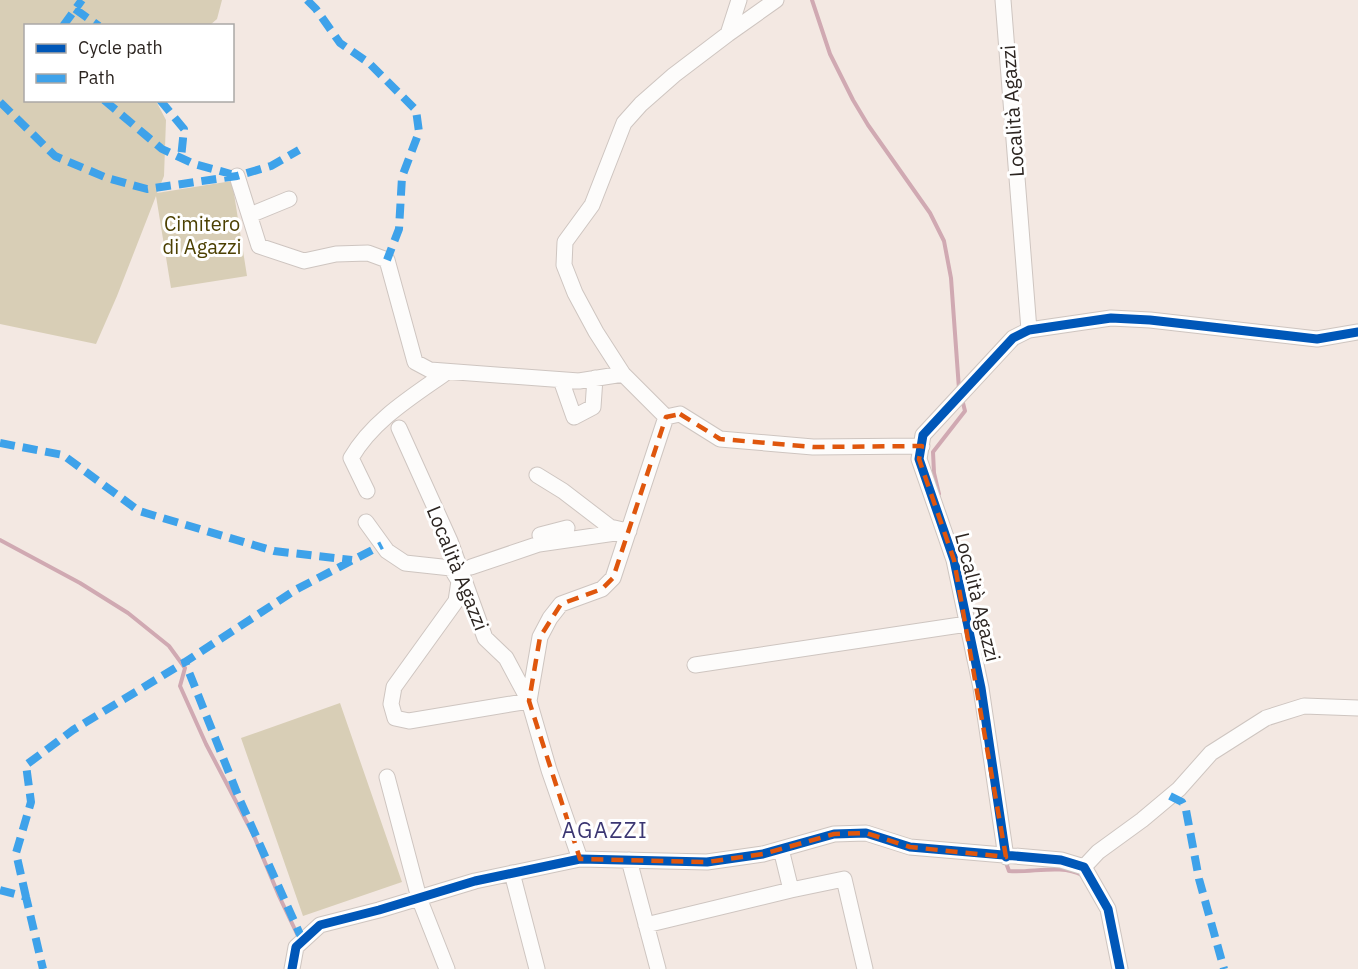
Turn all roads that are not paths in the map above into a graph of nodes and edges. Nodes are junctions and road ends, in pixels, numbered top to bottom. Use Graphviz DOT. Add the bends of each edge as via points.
graph roads {
  1 [pos="739,0"];
  2 [pos="776,0"];
  3 [pos="1004,0"];
  4 [pos="728,34"];
  5 [pos="237,176"];
  6 [pos="290,199"];
  7 [pos="250,215"];
  8 [pos="1029,330"];
  9 [pos="1358,332"];
  10 [pos="447,372"];
  11 [pos="623,374"];
  12 [pos="595,378"];
  13 [pos="561,380"];
  14 [pos="666,417"];
  15 [pos="399,428"];
  16 [pos="921,446"];
  17 [pos="537,475"];
  18 [pos="367,491"];
  19 [pos="366,522"];
  20 [pos="567,528"];
  21 [pos="629,531"];
  22 [pos="465,566"];
  23 [pos="967,624"];
  24 [pos="695,665"];
  25 [pos="529,701"];
  26 [pos="1358,708"];
  27 [pos="387,777"];
  28 [pos="781,849"];
  29 [pos="1006,856"];
  30 [pos="580,859"];
  31 [pos="629,860"];
  32 [pos="1084,867"];
  33 [pos="512,873"];
  34 [pos="791,890"];
  35 [pos="419,898"];
  36 [pos="646,925"];
  37 [pos="292,969"];
  38 [pos="447,969"];
  39 [pos="537,969"];
  40 [pos="658,969"];
  41 [pos="864,969"];
  42 [pos="1120,969"];
  1 -- 4 [label="street"];
  2 -- 4 [label="street"];
  3 -- 8 [label="street, Località Agazzi"];
  4 -- 11 [label="street" via="674,75 624,123 592,206 565,242 564,265 575,293"];
  5 -- 7 [label="street"];
  6 -- 7 [label="street"];
  7 -- 10 [label="street" via="259,246 304,261 368,253 387,260 415,362 430,370"];
  8 -- 9 [label="street" via="1111,318 1317,339"];
  8 -- 16 [label="street" via="1013,338 923,435"];
  10 -- 13 [label="street"];
  10 -- 18 [label="street" via="390,413 359,445 351,458"];
  11 -- 12 [label="street"];
  11 -- 14 [label="street"];
  12 -- 13 [label="street"];
  12 -- 13 [label="street" via="593,407 574,417"];
  14 -- 16 [label="street" via="680,414 720,439 813,447"];
  14 -- 21 [label="street, Località Agazzi"];
  15 -- 22 [label="street, Località Agazzi"];
  16 -- 23 [label="street, Località Agazzi" via="919,459 954,560"];
  17 -- 21 [label="street" via="610,526"];
  19 -- 25 [label="street, Località Agazzi" via="387,551 405,563 451,568 459,581 456,601 394,687 391,704 395,718 409,721"];
  20 -- 22 [label="street" via="509,544"];
  21 -- 22 [label="street" via="539,544"];
  21 -- 25 [label="street, Località Agazzi" via="613,578 602,589 561,604 550,618 540,637"];
  22 -- 25 [label="street, Località Agazzi" via="485,638 506,658"];
  23 -- 24 [label="street, Località Agazzi"];
  23 -- 29 [label="street, Località Agazzi" via="981,688"];
  25 -- 30 [label="street, Località Agazzi"];
  26 -- 32 [label="street" via="1304,706 1266,718 1211,753 1179,789"];
  27 -- 35 [label="street"];
  28 -- 29 [label="street" via="834,834 866,833 910,847"];
  28 -- 31 [label="street" via="707,862"];
  28 -- 34 [label="street"];
  29 -- 32 [label="street" via="1061,860"];
  30 -- 31 [label="street"];
  30 -- 33 [label="street"];
  31 -- 36 [label="street"];
  32 -- 42 [label="street" via="1108,909"];
  33 -- 35 [label="street"];
  33 -- 39 [label="street"];
  34 -- 36 [label="street"];
  34 -- 41 [label="street" via="844,879"];
  35 -- 37 [label="street" via="320,925 296,947"];
  35 -- 38 [label="street"];
  36 -- 40 [label="street"];
}
